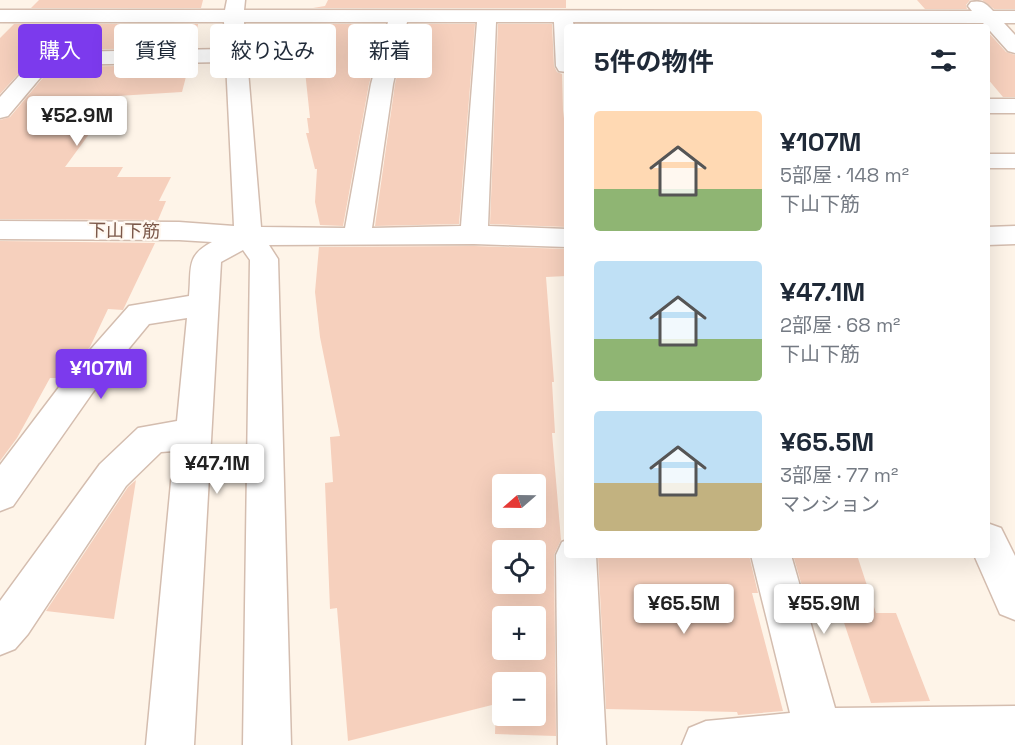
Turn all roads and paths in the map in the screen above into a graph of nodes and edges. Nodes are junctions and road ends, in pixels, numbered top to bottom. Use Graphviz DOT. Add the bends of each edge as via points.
graph roads {
  1 [pos="95,0"];
  2 [pos="972,0"];
  3 [pos="235,9"];
  4 [pos="297,9"];
  5 [pos="637,15"];
  6 [pos="0,16"];
  7 [pos="399,16"];
  8 [pos="488,16"];
  9 [pos="563,16"];
  10 [pos="82,17"];
  11 [pos="986,17"];
  12 [pos="1015,17"];
  13 [pos="771,22"];
  14 [pos="76,24"];
  15 [pos="236,24"];
  16 [pos="564,28"];
  17 [pos="1015,47"];
  18 [pos="210,56"];
  19 [pos="102,58"];
  20 [pos="29,78"];
  21 [pos="238,78"];
  22 [pos="990,106"];
  23 [pos="1015,106"];
  24 [pos="0,111"];
  25 [pos="990,161"];
  26 [pos="1015,161"];
  27 [pos="0,230"];
  28 [pos="1015,235"];
  29 [pos="248,236"];
  30 [pos="474,236"];
  31 [pos="990,236"];
  32 [pos="357,237"];
  33 [pos="564,238"];
  34 [pos="203,305"];
  35 [pos="194,433"];
  36 [pos="0,494"];
  37 [pos="990,547"];
  38 [pos="576,558"];
  39 [pos="772,558"];
  40 [pos="1015,600"];
  41 [pos="0,634"];
  42 [pos="818,732"];
  43 [pos="1001,734"];
  44 [pos="765,743"];
  45 [pos="170,745"];
  46 [pos="267,745"];
  47 [pos="582,745"];
  48 [pos="706,745"];
  1 -- 10 [label="street"];
  2 -- 11 [label="street"];
  3 -- 4 [label="street"];
  3 -- 10 [label="street"];
  3 -- 15 [label="street"];
  4 -- 7 [label="street"];
  5 -- 9 [label="street"];
  5 -- 13 [label="street"];
  6 -- 10 [label="street"];
  7 -- 8 [label="street"];
  7 -- 32 [label="street" via="382,84"];
  8 -- 9 [label="street"];
  8 -- 30 [label="street"];
  9 -- 16 [label="street"];
  10 -- 14 [label="street"];
  11 -- 12 [label="street"];
  11 -- 13 [label="street"];
  11 -- 17 [label="street"];
  18 -- 19 [label="street"];
  20 -- 24 [label="street"];
  21 -- 29 [label="street"];
  22 -- 23 [label="street"];
  25 -- 26 [label="street"];
  27 -- 29 [label="street, 下山下筋" via="179,231"];
  28 -- 31 [label="street"];
  29 -- 32 [label="street, 下山下筋"];
  29 -- 34 [label="street" via="207,257"];
  29 -- 46 [label="street" via="264,259"];
  30 -- 32 [label="street, 下山下筋"];
  30 -- 33 [label="street, 下山下筋"];
  34 -- 35 [label="street"];
  34 -- 36 [label="street" via="140,314 81,383"];
  35 -- 41 [label="street" via="152,439 113,475"];
  35 -- 45 [label="street"];
  37 -- 40 [label="street"];
  38 -- 47 [label="street"];
  39 -- 42 [label="street"];
  42 -- 43 [label="street"];
  42 -- 44 [label="street"];
  44 -- 48 [label="street"];
}
